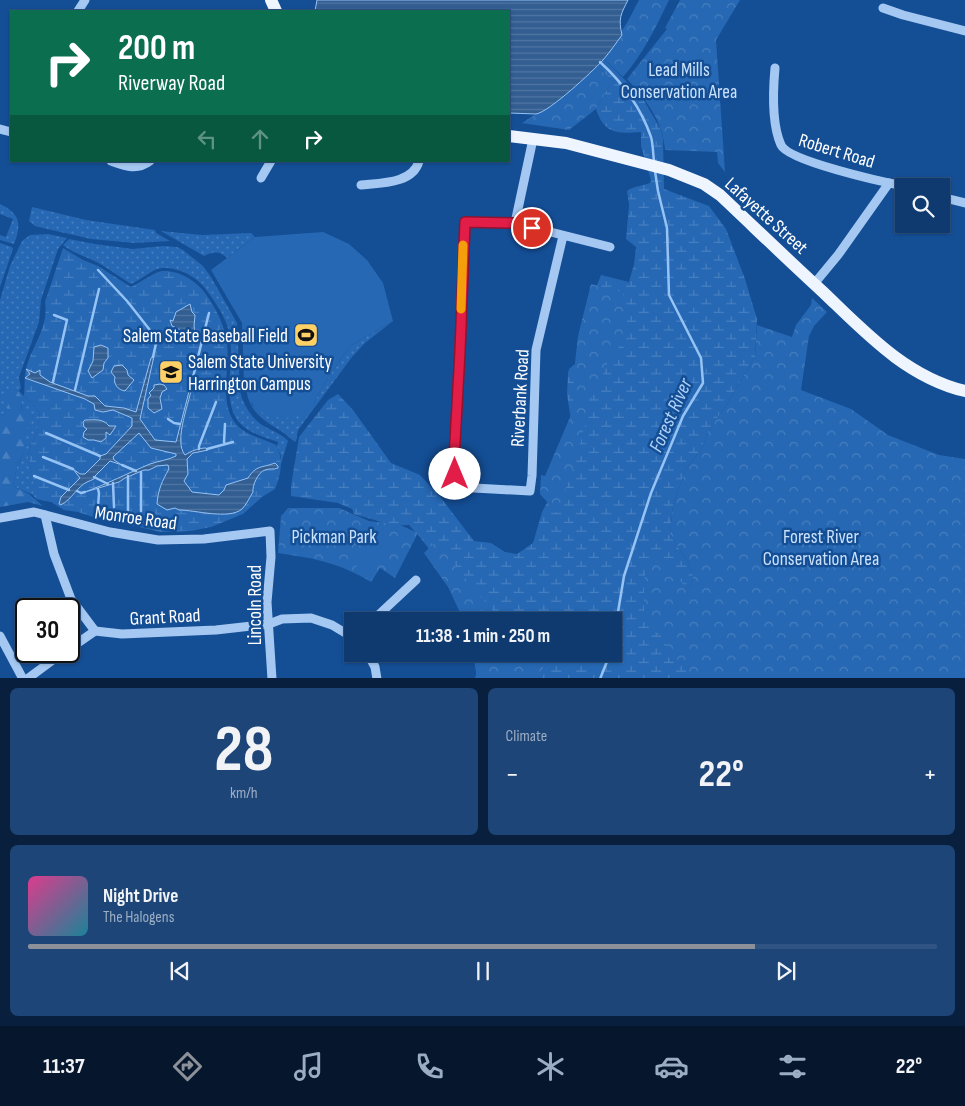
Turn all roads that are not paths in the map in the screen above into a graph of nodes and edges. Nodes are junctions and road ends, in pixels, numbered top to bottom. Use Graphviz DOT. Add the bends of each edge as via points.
graph roads {
  1 [pos="883,8"];
  2 [pos="965,31"];
  3 [pos="775,68"];
  4 [pos="510,136"];
  5 [pos="532,139"];
  6 [pos="114,162"];
  7 [pos="148,162"];
  8 [pos="270,162"];
  9 [pos="419,162"];
  10 [pos="261,178"];
  11 [pos="889,183"];
  12 [pos="895,184"];
  13 [pos="361,185"];
  14 [pos="950,199"];
  15 [pos="965,203"];
  16 [pos="516,223"];
  17 [pos="564,236"];
  18 [pos="610,247"];
  19 [pos="814,284"];
  20 [pos="965,391"];
  21 [pos="45,515"];
  22 [pos="0,518"];
  23 [pos="270,531"];
  24 [pos="416,580"];
  25 [pos="382,612"];
  26 [pos="269,624"];
  27 [pos="95,631"];
  28 [pos="344,632"];
  29 [pos="0,636"];
  30 [pos="80,641"];
  31 [pos="372,662"];
  32 [pos="48,663"];
  33 [pos="25,678"];
  34 [pos="272,678"];
  35 [pos="377,678"];
  1 -- 2 [label="street"];
  3 -- 11 [label="street, Robert Road" via="775,118 781,146 787,152 818,164"];
  4 -- 5 [label="main road, Lafayette Street"];
  5 -- 16 [label="street"];
  5 -- 19 [label="main road, Lafayette Street" via="566,143 635,161 704,184 720,195"];
  6 -- 7 [label="street" via="132,168"];
  8 -- 10 [label="street"];
  9 -- 13 [label="street" via="414,172 404,178"];
  11 -- 12 [label="street, Robert Road"];
  11 -- 19 [label="street"];
  14 -- 15 [label="street"];
  16 -- 17 [label="street"];
  16 -- 17 [label="street, Riverbank Road" via="466,222 454,460 456,487 530,491 536,350"];
  17 -- 18 [label="street"];
  19 -- 20 [label="main road, Lafayette Street" via="895,358 930,379"];
  21 -- 22 [label="street, Monroe Road" via="34,512"];
  21 -- 23 [label="street, Monroe Road" via="110,532 158,540 204,539"];
  21 -- 27 [label="street" via="54,554 71,599"];
  23 -- 26 [label="street, Lincoln Road"];
  24 -- 25 [label="street"];
  26 -- 27 [label="street, Grant Road" via="122,634"];
  26 -- 28 [label="street, Grant Road" via="282,619 311,618"];
  26 -- 34 [label="street, Lincoln Road"];
  27 -- 30 [label="street"];
  29 -- 33 [label="street"];
  31 -- 35 [label="street"];
  32 -- 33 [label="street"];
}
